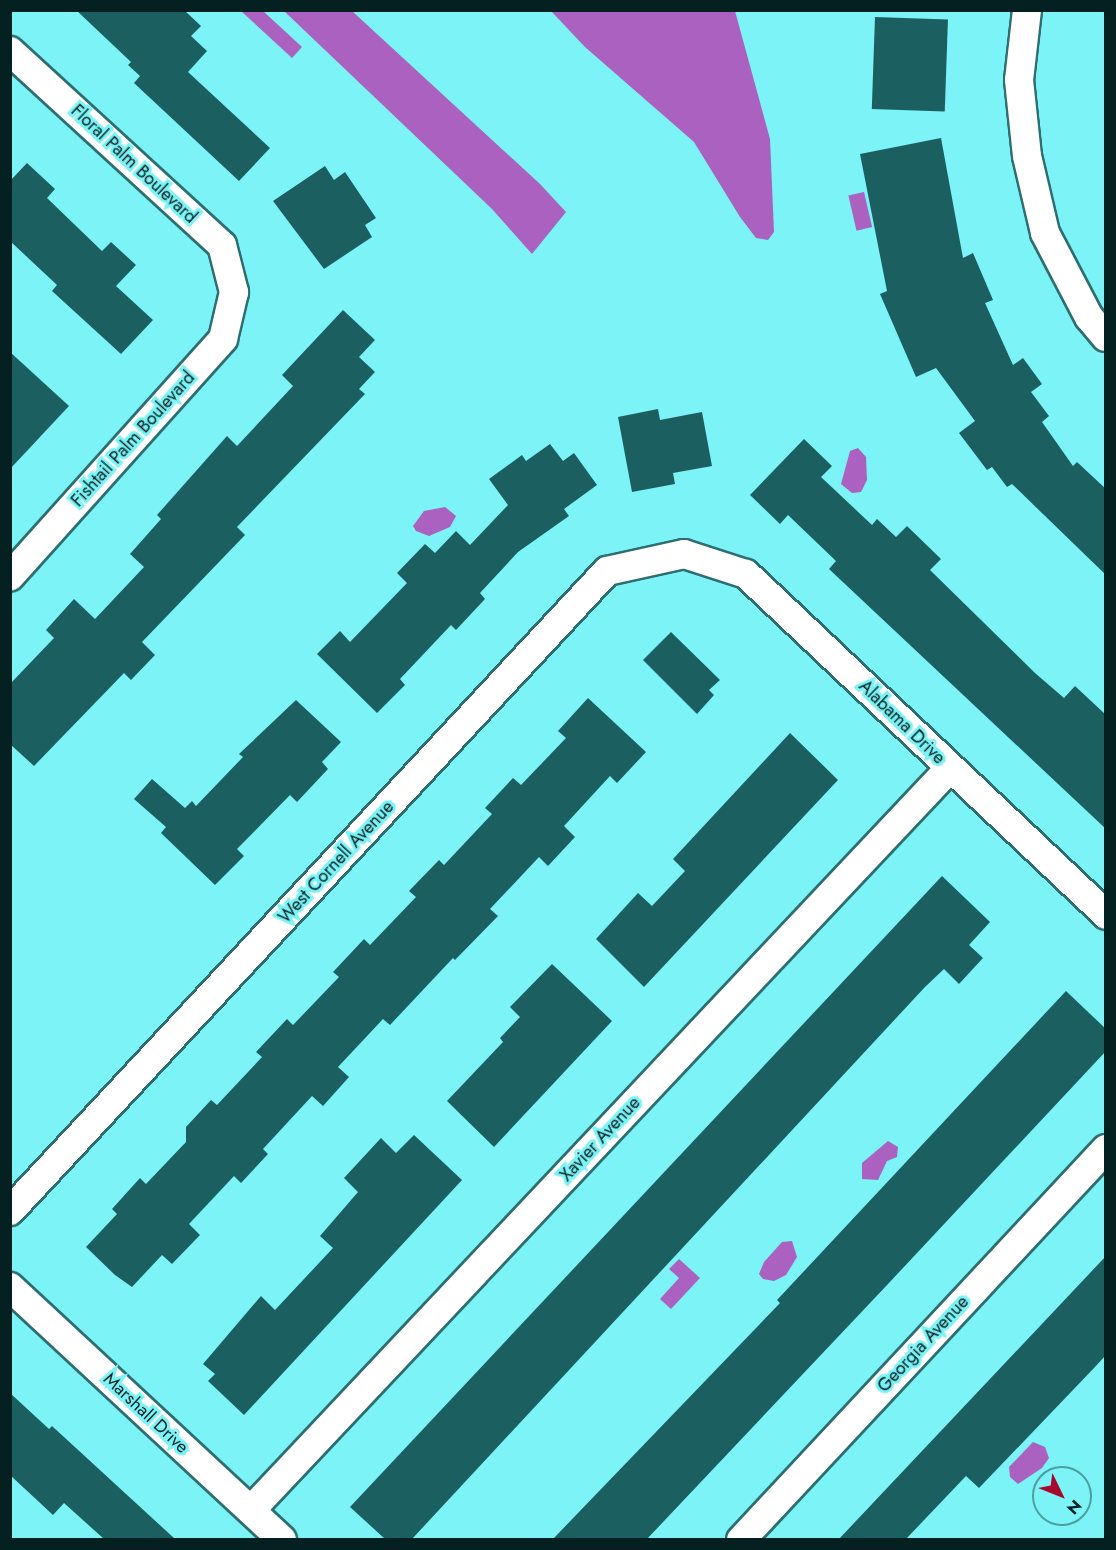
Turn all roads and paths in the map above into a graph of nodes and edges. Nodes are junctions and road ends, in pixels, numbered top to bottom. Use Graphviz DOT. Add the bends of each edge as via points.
graph roads {
  1 [pos="1027,10"];
  2 [pos="10,51"];
  3 [pos="234,292"];
  4 [pos="1106,337"];
  5 [pos="684,554"];
  6 [pos="15,562"];
  7 [pos="950,768"];
  8 [pos="1106,915"];
  9 [pos="1106,1149"];
  10 [pos="10,1211"];
  11 [pos="10,1287"];
  12 [pos="251,1510"];
  13 [pos="282,1539"];
  14 [pos="741,1539"];
  1 -- 4 [label="street" via="1019,80 1027,156 1045,233 1089,317"];
  2 -- 3 [label="street, Floral Palm Boulevard" via="222,245"];
  3 -- 6 [label="street, Fishtail Palm Boulevard" via="223,339"];
  5 -- 7 [label="street, Alabama Drive" via="746,574"];
  5 -- 10 [label="street, West Cornell Avenue" via="607,571"];
  7 -- 8 [label="street, Alabama Drive"];
  7 -- 12 [label="street, Xavier Avenue"];
  9 -- 14 [label="street, Georgia Avenue"];
  11 -- 12 [label="street, Marshall Drive"];
  12 -- 13 [label="street, Marshall Drive"];
}
